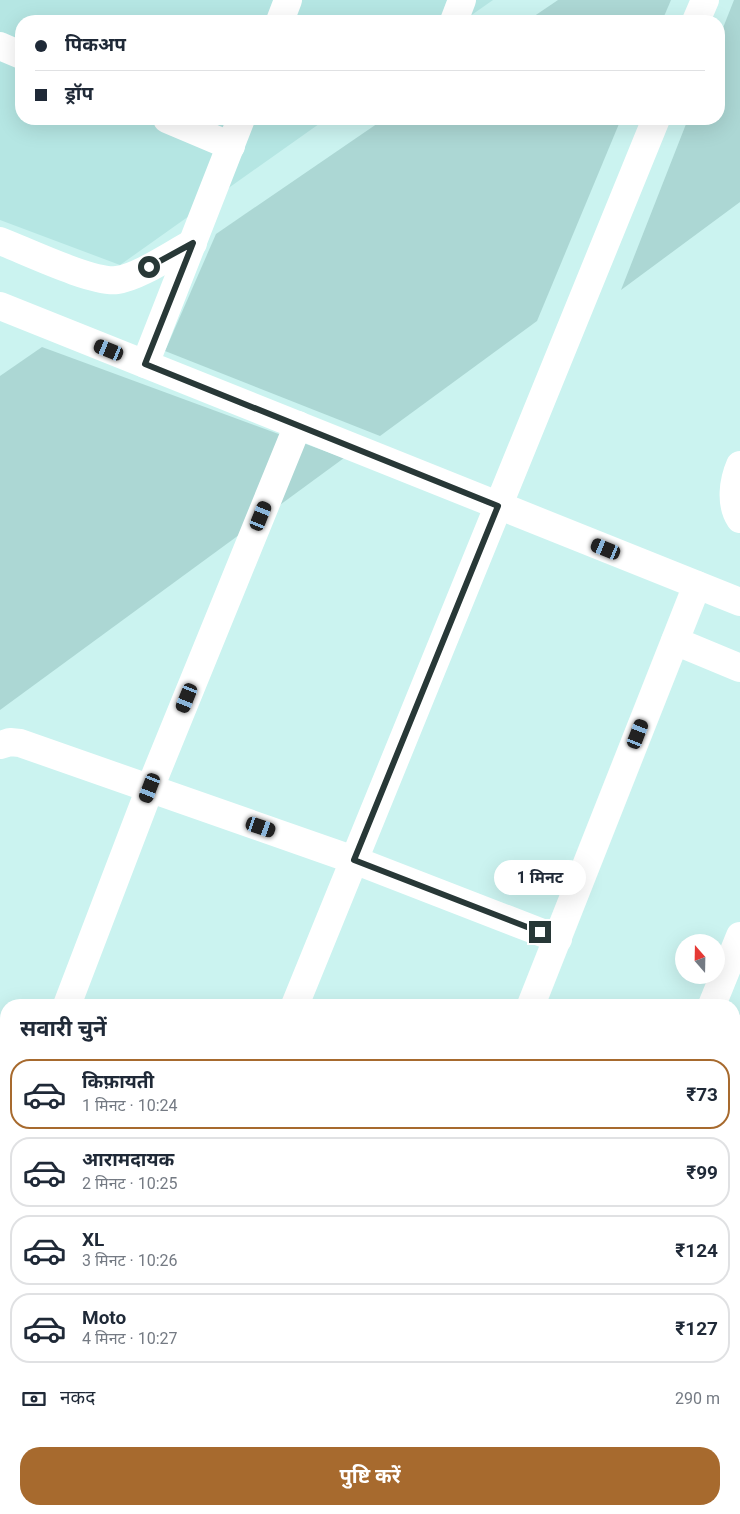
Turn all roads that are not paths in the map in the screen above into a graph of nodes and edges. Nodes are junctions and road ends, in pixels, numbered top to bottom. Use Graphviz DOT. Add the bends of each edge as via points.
graph roads {
  1 [pos="288,0"];
  2 [pos="462,0"];
  3 [pos="705,0"];
  4 [pos="282,15"];
  5 [pos="456,15"];
  6 [pos="699,15"];
  7 [pos="0,46"];
  8 [pos="15,52"];
  9 [pos="181,125"];
  10 [pos="240,125"];
  11 [pos="654,125"];
  12 [pos="231,146"];
  13 [pos="0,241"];
  14 [pos="193,243"];
  15 [pos="0,306"];
  16 [pos="145,364"];
  17 [pos="298,425"];
  18 [pos="740,465"];
  19 [pos="498,506"];
  20 [pos="740,519"];
  21 [pos="697,585"];
  22 [pos="740,602"];
  23 [pos="674,642"];
  24 [pos="740,668"];
  25 [pos="0,745"];
  26 [pos="150,788"];
  27 [pos="354,860"];
  28 [pos="740,936"];
  29 [pos="558,939"];
  30 [pos="69,999"];
  31 [pos="297,999"];
  32 [pos="534,999"];
  33 [pos="714,999"];
  1 -- 4 [label="street"];
  2 -- 5 [label="street"];
  3 -- 6 [label="street"];
  7 -- 8 [label="street"];
  9 -- 12 [label="street"];
  10 -- 12 [label="street"];
  11 -- 19 [label="street"];
  12 -- 14 [label="street"];
  13 -- 14 [label="street" via="86,275 117,280 134,275"];
  14 -- 16 [label="street"];
  15 -- 16 [label="street"];
  16 -- 17 [label="street"];
  17 -- 19 [label="street"];
  17 -- 26 [label="street"];
  18 -- 20 [label="street" via="734,493 736,514"];
  19 -- 21 [label="street"];
  19 -- 27 [label="street"];
  21 -- 22 [label="street"];
  21 -- 23 [label="street"];
  23 -- 24 [label="street"];
  23 -- 29 [label="street"];
  25 -- 26 [label="street" via="20,743"];
  26 -- 27 [label="street"];
  26 -- 30 [label="street"];
  27 -- 29 [label="street"];
  27 -- 31 [label="street"];
  28 -- 33 [label="street"];
  29 -- 32 [label="street"];
}
